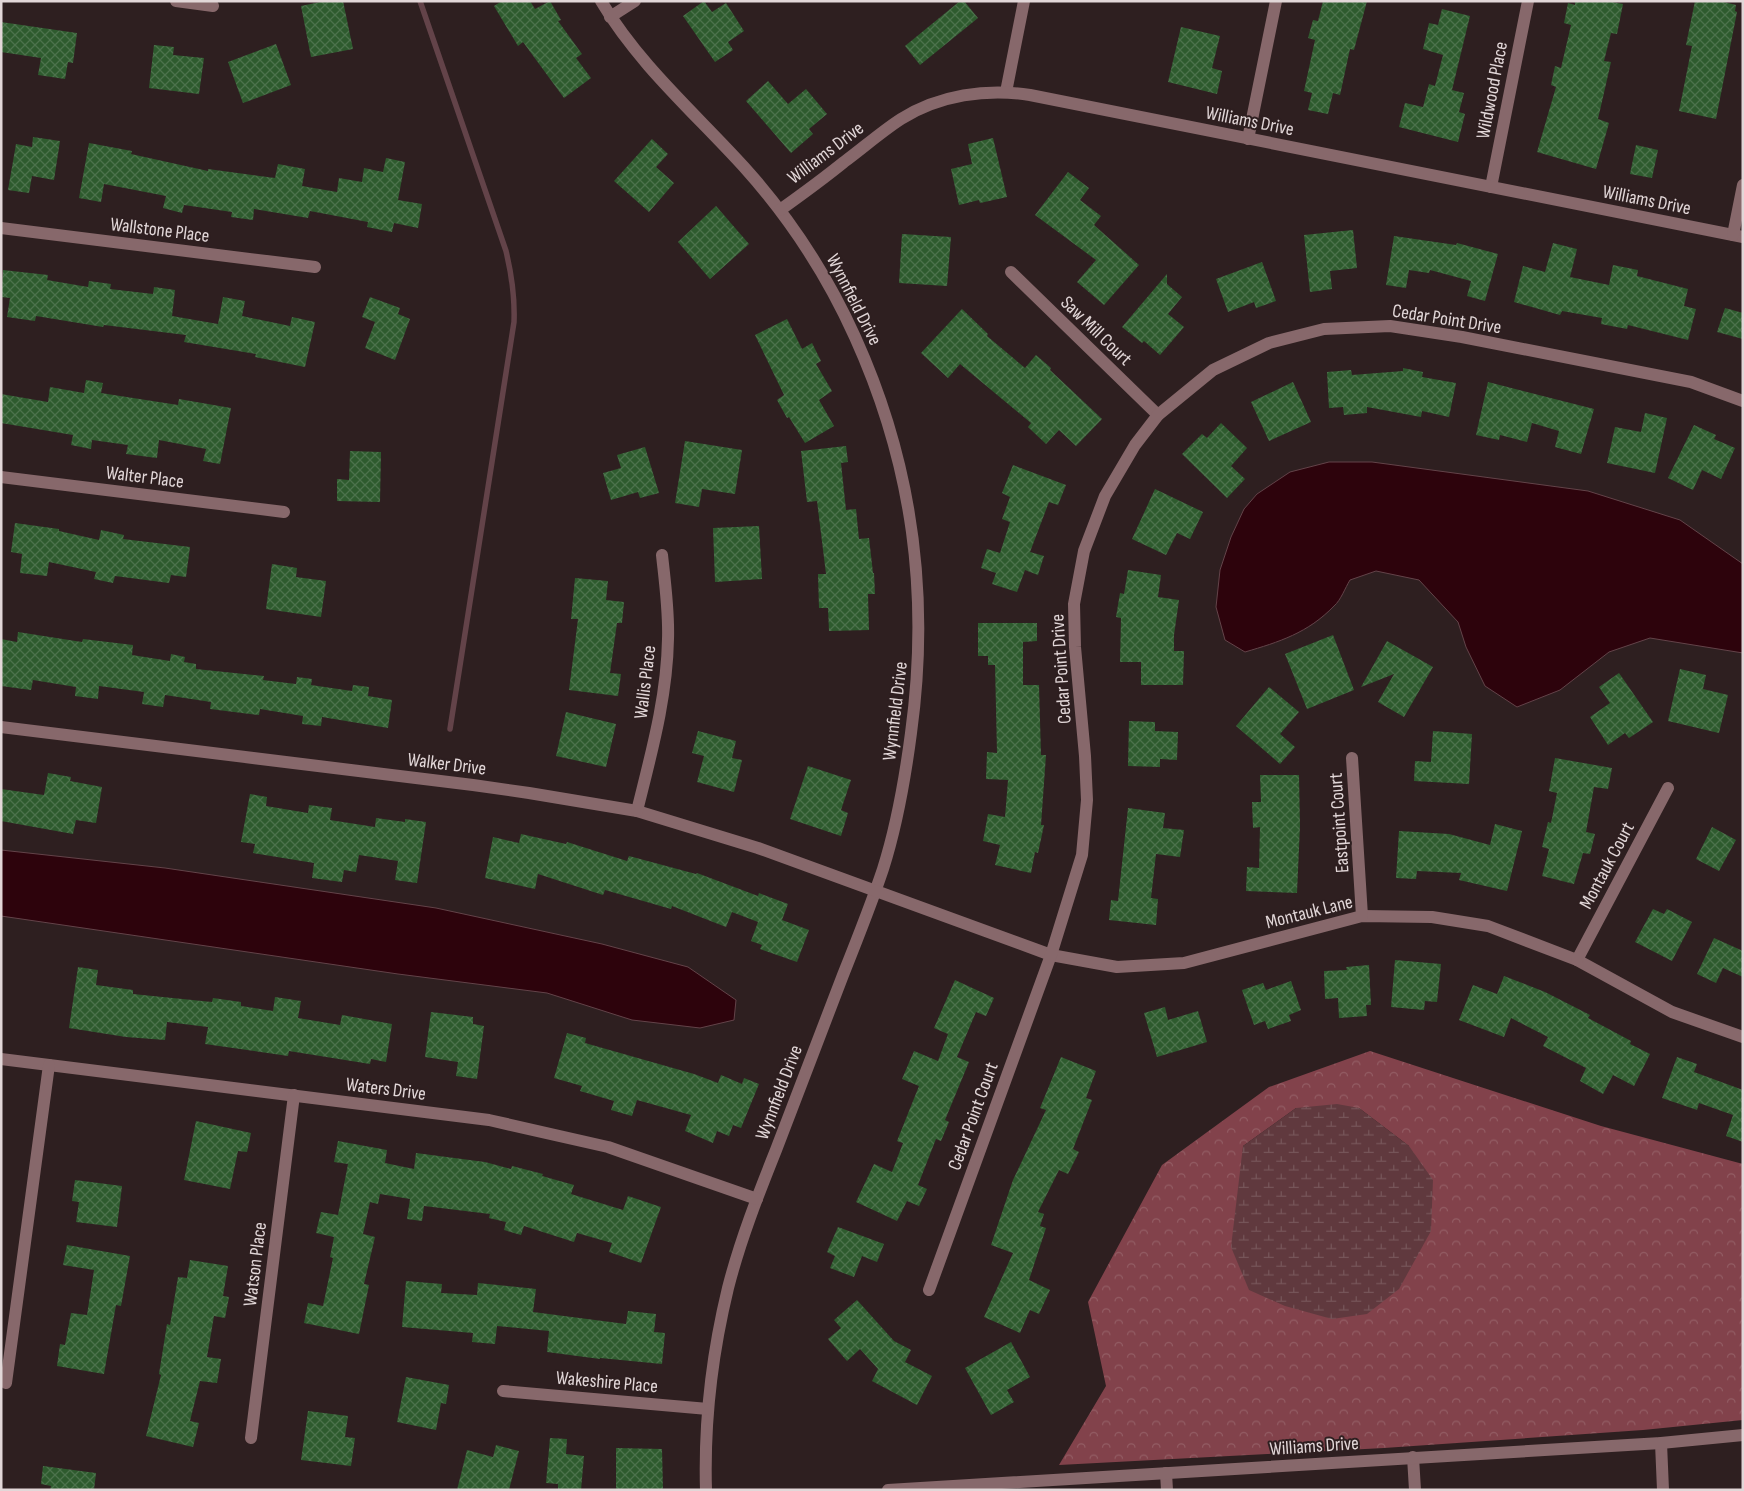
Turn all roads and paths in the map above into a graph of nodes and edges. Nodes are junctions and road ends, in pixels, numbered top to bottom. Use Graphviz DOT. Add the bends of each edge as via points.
graph roads {
  1 [pos="176,1"];
  2 [pos="601,1"];
  3 [pos="635,1"];
  4 [pos="1024,1"];
  5 [pos="1276,1"];
  6 [pos="1528,1"];
  7 [pos="213,6"];
  8 [pos="610,17"];
  9 [pos="1006,92"];
  10 [pos="1248,139"];
  11 [pos="1743,185"];
  12 [pos="1491,187"];
  13 [pos="780,210"];
  14 [pos="1,228"];
  15 [pos="1738,236"];
  16 [pos="315,267"];
  17 [pos="1011,272"];
  18 [pos="1743,401"];
  19 [pos="1158,415"];
  20 [pos="1,477"];
  21 [pos="284,512"];
  22 [pos="662,555"];
  23 [pos="1,727"];
  24 [pos="1352,758"];
  25 [pos="1668,788"];
  26 [pos="637,811"];
  27 [pos="876,890"];
  28 [pos="1362,916"];
  29 [pos="1051,954"];
  30 [pos="1577,960"];
  31 [pos="1743,1037"];
  32 [pos="1,1059"];
  33 [pos="49,1065"];
  34 [pos="294,1095"];
  35 [pos="757,1199"];
  36 [pos="929,1290"];
  37 [pos="6,1383"];
  38 [pos="503,1391"];
  39 [pos="708,1409"];
  40 [pos="1743,1435"];
  41 [pos="251,1438"];
  42 [pos="1661,1443"];
  43 [pos="1413,1458"];
  44 [pos="1166,1473"];
  45 [pos="706,1490"];
  46 [pos="888,1490"];
  47 [pos="1168,1490"];
  48 [pos="1415,1490"];
  49 [pos="1663,1490"];
  1 -- 7 [label="street"];
  2 -- 8 [label="street, Wynnfield Drive"];
  3 -- 8 [label="street"];
  4 -- 9 [label="street"];
  5 -- 10 [label="street"];
  6 -- 12 [label="street, Wildwood Place"];
  8 -- 13 [label="street, Wynnfield Drive" via="661,82 748,171"];
  9 -- 10 [label="street, Williams Drive"];
  9 -- 13 [label="street, Williams Drive" via="955,97 912,113"];
  10 -- 12 [label="street, Williams Drive"];
  11 -- 15 [label="street"];
  12 -- 15 [label="street, Williams Drive"];
  13 -- 27 [label="street, Wynnfield Drive" via="820,270 863,354 897,454 913,533 920,619 915,703 899,808"];
  14 -- 16 [label="street, Wallstone Place"];
  17 -- 19 [label="street, Saw Mill Court"];
  18 -- 19 [label="street, Cedar Point Drive" via="1691,382 1390,326 1324,329 1269,343 1213,370"];
  19 -- 29 [label="street, Cedar Point Drive" via="1135,445 1106,496 1084,551 1074,604 1087,800 1082,855"];
  20 -- 21 [label="street, Walter Place"];
  22 -- 26 [label="street, Wallis Place" via="668,614 666,673"];
  23 -- 26 [label="street, Walker Drive" via="473,785"];
  24 -- 28 [label="street, Eastpoint Court"];
  25 -- 30 [label="street, Montauk Court"];
  26 -- 27 [label="street, Walker Drive" via="758,848"];
  27 -- 29 [label="street, Montauk Lane"];
  27 -- 35 [label="street, Wynnfield Drive"];
  28 -- 29 [label="street, Montauk Lane" via="1184,962 1117,967"];
  28 -- 30 [label="street, Montauk Lane" via="1432,917 1488,926"];
  29 -- 36 [label="street, Cedar Point Court"];
  30 -- 31 [label="street, Montauk Lane" via="1672,1012"];
  32 -- 33 [label="street, Waters Drive"];
  33 -- 34 [label="street, Waters Drive"];
  33 -- 37 [label="street"];
  34 -- 35 [label="street, Waters Drive" via="449,1114 536,1130 608,1147"];
  34 -- 41 [label="street, Watson Place"];
  35 -- 39 [label="street, Wynnfield Drive" via="721,1319"];
  38 -- 39 [label="street, Wakeshire Place"];
  39 -- 45 [label="street, Wynnfield Drive"];
  40 -- 42 [label="street, Williams Drive"];
  42 -- 43 [label="street, Williams Drive"];
  42 -- 49 [label="street"];
  43 -- 44 [label="street, Williams Drive"];
  43 -- 48 [label="street"];
  44 -- 46 [label="street, Williams Drive"];
  44 -- 47 [label="street"];
}
